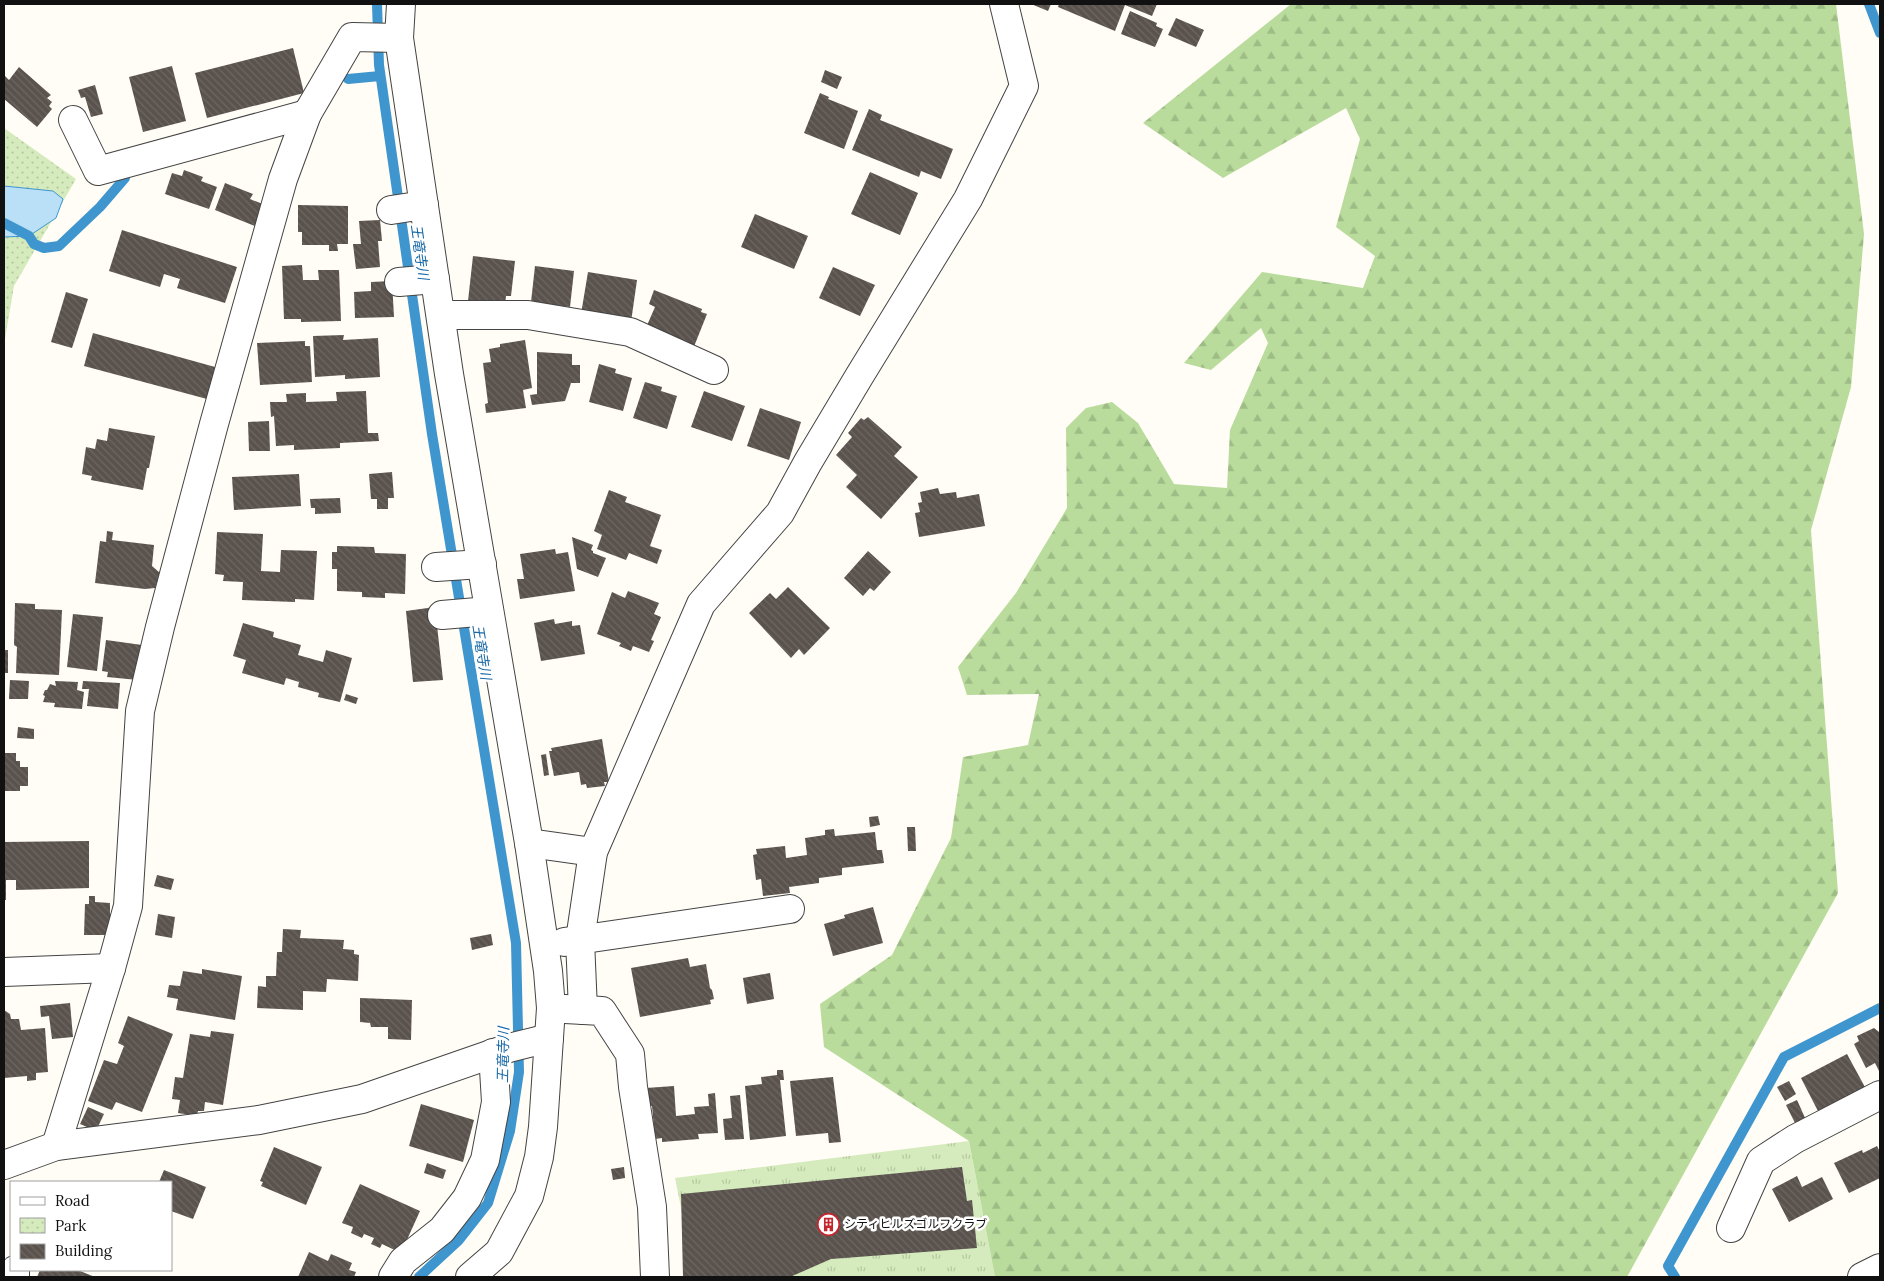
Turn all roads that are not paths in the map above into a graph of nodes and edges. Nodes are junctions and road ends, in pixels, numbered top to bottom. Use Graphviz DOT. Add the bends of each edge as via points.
graph roads {
  1 [pos="400,4"];
  2 [pos="1004,4"];
  3 [pos="394,38"];
  4 [pos="307,114"];
  5 [pos="73,120"];
  6 [pos="441,315"];
  7 [pos="714,370"];
  8 [pos="529,844"];
  9 [pos="593,852"];
  10 [pos="790,909"];
  11 [pos="580,940"];
  12 [pos="544,945"];
  13 [pos="111,968"];
  14 [pos="4,972"];
  15 [pos="551,1008"];
  16 [pos="582,1010"];
  17 [pos="542,1039"];
  18 [pos="501,1050"];
  19 [pos="1880,1095"];
  20 [pos="43,1151"];
  21 [pos="4,1165"];
  22 [pos="24,1181"];
  23 [pos="1731,1228"];
  24 [pos="1880,1268"];
  25 [pos="393,1277"];
  26 [pos="470,1277"];
  27 [pos="655,1277"];
  28 [pos="1862,1277"];
  1 -- 3 [label="street"];
  2 -- 9 [label="street" via="1024,86 968,199 780,513 701,604"];
  3 -- 4 [label="street" via="352,37"];
  3 -- 6 [label="street" via="418,280"];
  4 -- 5 [label="street" via="98,171"];
  4 -- 13 [label="street" via="283,179 249,296 140,711 128,906"];
  6 -- 7 [label="street" via="528,315 630,332"];
  6 -- 8 [label="street" via="458,566 465,613"];
  8 -- 9 [label="street"];
  8 -- 12 [label="street"];
  9 -- 11 [label="street"];
  10 -- 11 [label="street"];
  11 -- 12 [label="street"];
  11 -- 16 [label="street"];
  12 -- 15 [label="street"];
  13 -- 14 [label="street"];
  13 -- 20 [label="street"];
  15 -- 16 [label="street"];
  15 -- 17 [label="street"];
  16 -- 27 [label="street" via="602,1011 630,1054 652,1207"];
  17 -- 18 [label="street"];
  17 -- 26 [label="street" via="543,1127 529,1196 499,1252"];
  18 -- 20 [label="street" via="344,1103 259,1120"];
  18 -- 25 [label="street" via="496,1102 485,1160 467,1198 442,1230 404,1261"];
  19 -- 23 [label="street" via="1795,1139 1761,1161"];
  20 -- 21 [label="street"];
  20 -- 22 [label="street"];
  24 -- 28 [label="street"];
}
